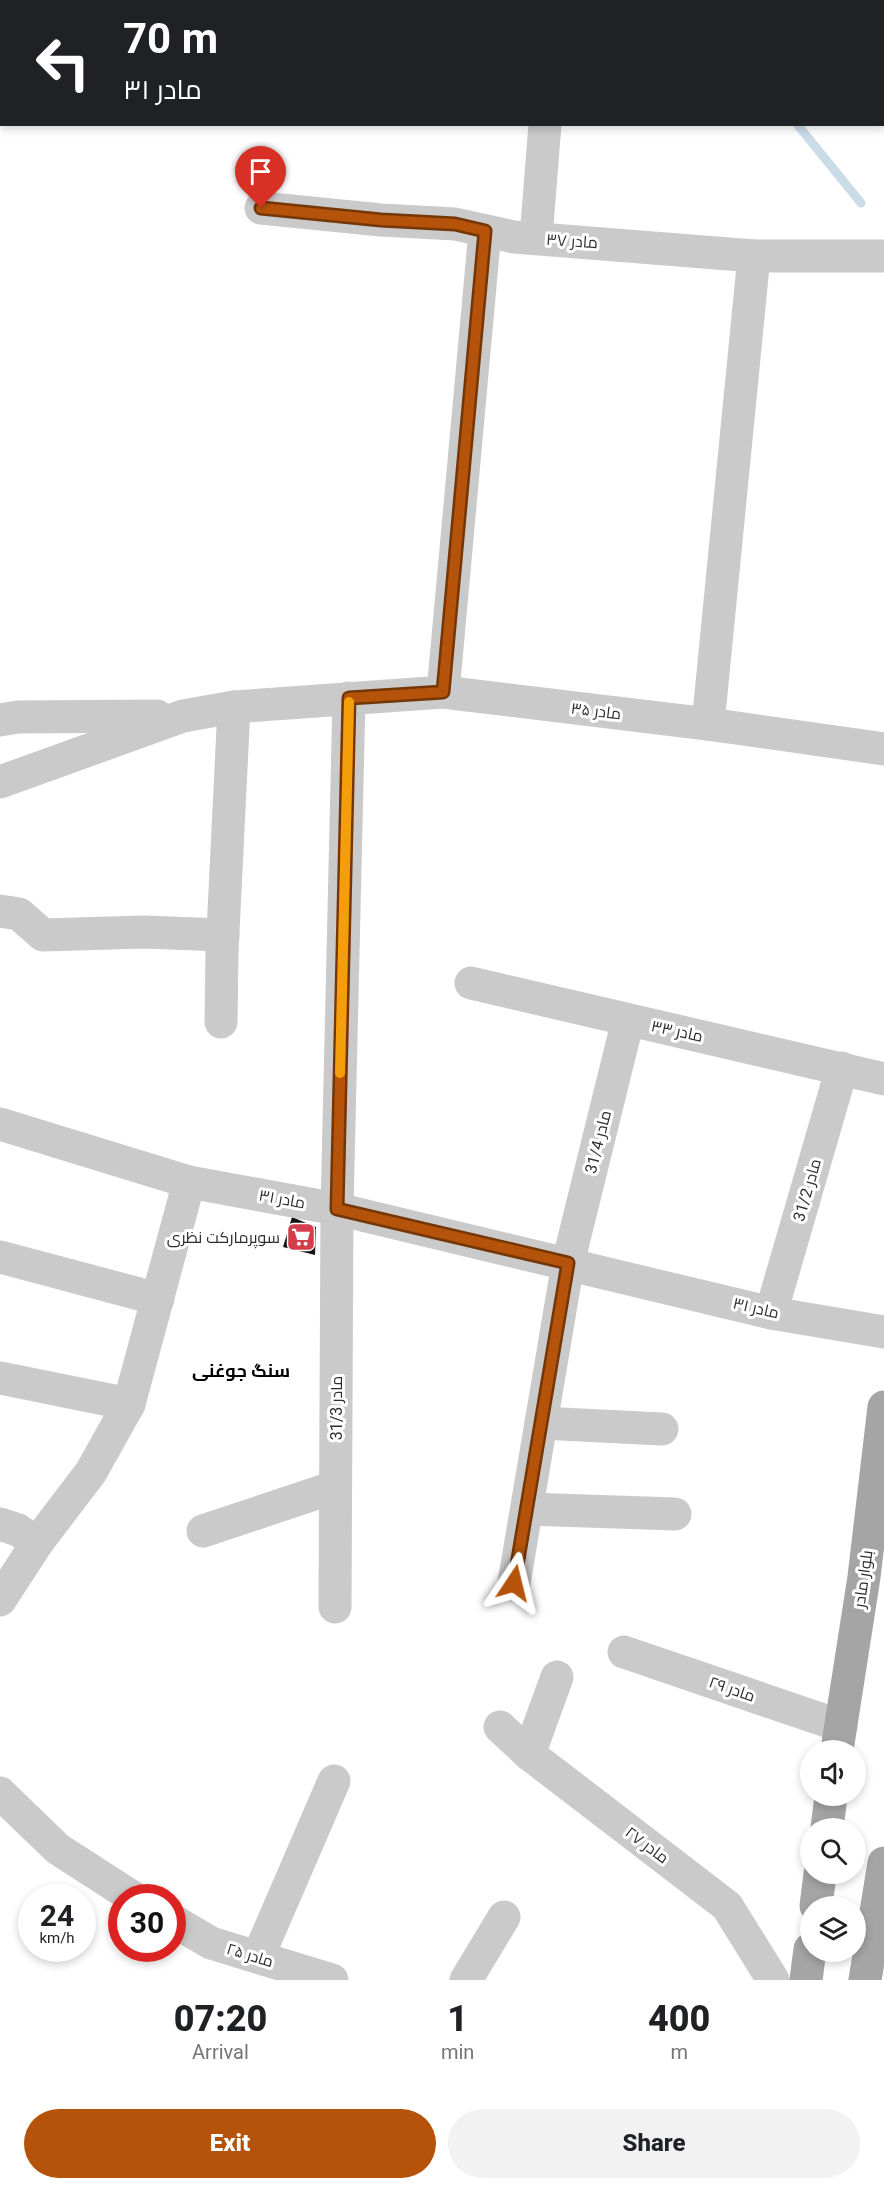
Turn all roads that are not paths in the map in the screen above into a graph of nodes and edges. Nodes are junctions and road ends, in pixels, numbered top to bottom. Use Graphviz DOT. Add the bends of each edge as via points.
graph roads {
  1 [pos="545,126"];
  2 [pos="261,208"];
  3 [pos="485,231"];
  4 [pos="536,238"];
  5 [pos="754,256"];
  6 [pos="884,256"];
  7 [pos="443,692"];
  8 [pos="349,698"];
  9 [pos="234,707"];
  10 [pos="183,716"];
  11 [pos="0,720"];
  12 [pos="708,724"];
  13 [pos="884,749"];
  14 [pos="0,782"];
  15 [pos="0,910"];
  16 [pos="223,935"];
  17 [pos="471,983"];
  18 [pos="628,1020"];
  19 [pos="221,1022"];
  20 [pos="842,1068"];
  21 [pos="884,1078"];
  22 [pos="0,1124"];
  23 [pos="189,1182"];
  24 [pos="337,1209"];
  25 [pos="0,1257"];
  26 [pos="568,1263"];
  27 [pos="158,1299"];
  28 [pos="771,1313"];
  29 [pos="884,1332"];
  30 [pos="0,1378"];
  31 [pos="129,1404"];
  32 [pos="884,1407"];
  33 [pos="541,1423"];
  34 [pos="662,1429"];
  35 [pos="335,1487"];
  36 [pos="527,1509"];
  37 [pos="675,1514"];
  38 [pos="0,1524"];
  39 [pos="203,1531"];
  40 [pos="37,1543"];
  41 [pos="514,1583"];
  42 [pos="0,1599"];
  43 [pos="335,1606"];
  44 [pos="624,1652"];
  45 [pos="557,1677"];
  46 [pos="500,1727"];
  47 [pos="839,1738"];
  48 [pos="529,1754"];
  49 [pos="334,1781"];
  50 [pos="0,1793"];
  51 [pos="884,1863"];
  52 [pos="112,1884"];
  53 [pos="504,1917"];
  54 [pos="186,1928"];
  55 [pos="258,1957"];
  56 [pos="808,1962"];
  57 [pos="332,1980"];
  58 [pos="466,1980"];
  59 [pos="773,1980"];
  60 [pos="806,1980"];
  61 [pos="865,1980"];
  1 -- 4 [label="street"];
  2 -- 3 [label="street, مادر ۳۷" via="455,224"];
  3 -- 4 [label="street, مادر ۳۷"];
  3 -- 7 [label="street"];
  4 -- 5 [label="street, مادر ۳۷"];
  5 -- 6 [label="street, مادر ۳۷"];
  5 -- 12 [label="street"];
  7 -- 8 [label="street, مادر ۳۵"];
  7 -- 12 [label="street, مادر ۳۵"];
  8 -- 9 [label="street, مادر ۳۵"];
  8 -- 24 [label="street, مادر 31/3"];
  9 -- 10 [label="street, مادر ۳۵"];
  9 -- 16 [label="street"];
  10 -- 11 [label="street"];
  10 -- 14 [label="street"];
  12 -- 13 [label="street, مادر ۳۵"];
  15 -- 16 [label="street" via="19,914 43,935"];
  16 -- 19 [label="street"];
  17 -- 18 [label="street, مادر ۳۳"];
  18 -- 20 [label="street, مادر ۳۳"];
  18 -- 26 [label="street, مادر 31/4"];
  20 -- 21 [label="street, مادر ۳۳"];
  20 -- 28 [label="street, مادر 31/2"];
  22 -- 23 [label="street, مادر ۳۱"];
  23 -- 24 [label="street, مادر ۳۱"];
  23 -- 27 [label="street"];
  24 -- 26 [label="street, مادر ۳۱"];
  24 -- 35 [label="street, مادر 31/3"];
  25 -- 27 [label="street"];
  26 -- 28 [label="street, مادر ۳۱"];
  26 -- 33 [label="street, مادر 31/4"];
  27 -- 31 [label="street"];
  28 -- 29 [label="street, مادر ۳۱"];
  30 -- 31 [label="street"];
  31 -- 40 [label="street" via="92,1472"];
  32 -- 47 [label="main road, بلوار مادر" via="864,1577"];
  33 -- 34 [label="street"];
  33 -- 36 [label="street, مادر 31/4"];
  35 -- 39 [label="street"];
  35 -- 43 [label="street, مادر 31/3"];
  36 -- 37 [label="street"];
  36 -- 41 [label="street, مادر 31/4"];
  38 -- 40 [label="street"];
  40 -- 42 [label="street"];
  44 -- 47 [label="street, مادر ۲۹"];
  45 -- 48 [label="street"];
  46 -- 48 [label="street, مادر ۲۷"];
  48 -- 59 [label="street, مادر ۲۷" via="728,1906"];
  49 -- 55 [label="street"];
  50 -- 52 [label="street" via="58,1849"];
  51 -- 61 [label="main road"];
  53 -- 58 [label="street"];
  54 -- 55 [label="street, مادر ۲۵" via="211,1943"];
  55 -- 57 [label="street, مادر ۲۵"];
  56 -- 60 [label="main road"];
}
